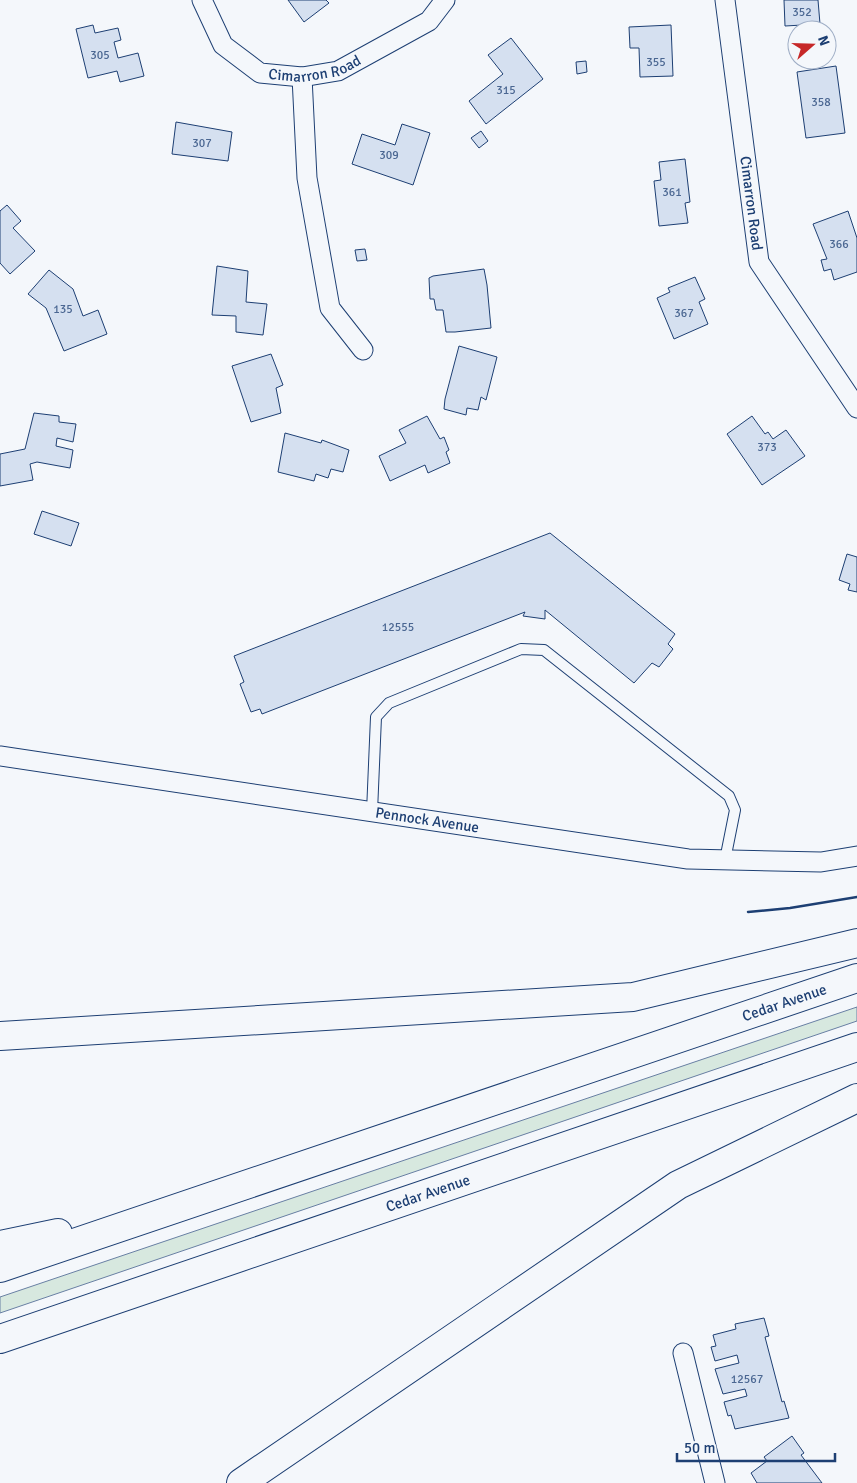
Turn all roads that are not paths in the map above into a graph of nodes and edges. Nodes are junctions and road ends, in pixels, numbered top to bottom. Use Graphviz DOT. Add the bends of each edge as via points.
graph roads {
  1 [pos="202,0"];
  2 [pos="445,0"];
  3 [pos="725,0"];
  4 [pos="302,77"];
  5 [pos="363,350"];
  6 [pos="857,408"];
  7 [pos="0,756"];
  8 [pos="372,812"];
  9 [pos="857,856"];
  10 [pos="725,860"];
  11 [pos="857,943"];
  12 [pos="857,978"];
  13 [pos="0,1036"];
  14 [pos="857,1046"];
  15 [pos="857,1098"];
  16 [pos="174,1208"];
  17 [pos="0,1244"];
  18 [pos="0,1268"];
  19 [pos="0,1339"];
  20 [pos="683,1353"];
  21 [pos="240,1483"];
  22 [pos="715,1483"];
  1 -- 4 [label="street, Cimarron Road" via="223,45 260,73"];
  2 -- 4 [label="street, Cimarron Road" via="429,21 338,71"];
  3 -- 6 [label="street, Cimarron Road" via="759,262"];
  4 -- 5 [label="street" via="306,178 330,308"];
  7 -- 8 [label="street, Pennock Avenue"];
  8 -- 10 [label="street, Pennock Avenue" via="688,859"];
  8 -- 10 [label="lane" via="376,716 389,703 521,649 544,650 729,796 736,810"];
  9 -- 10 [label="street, Pennock Avenue" via="822,862"];
  11 -- 13 [label="highway" via="633,997"];
  12 -- 16 [label="highway, Cedar Avenue"];
  14 -- 19 [label="highway, Cedar Avenue"];
  15 -- 21 [label="highway" via="678,1185"];
  16 -- 17 [label="highway"];
  16 -- 18 [label="highway, Cedar Avenue"];
  20 -- 22 [label="street"];
}
